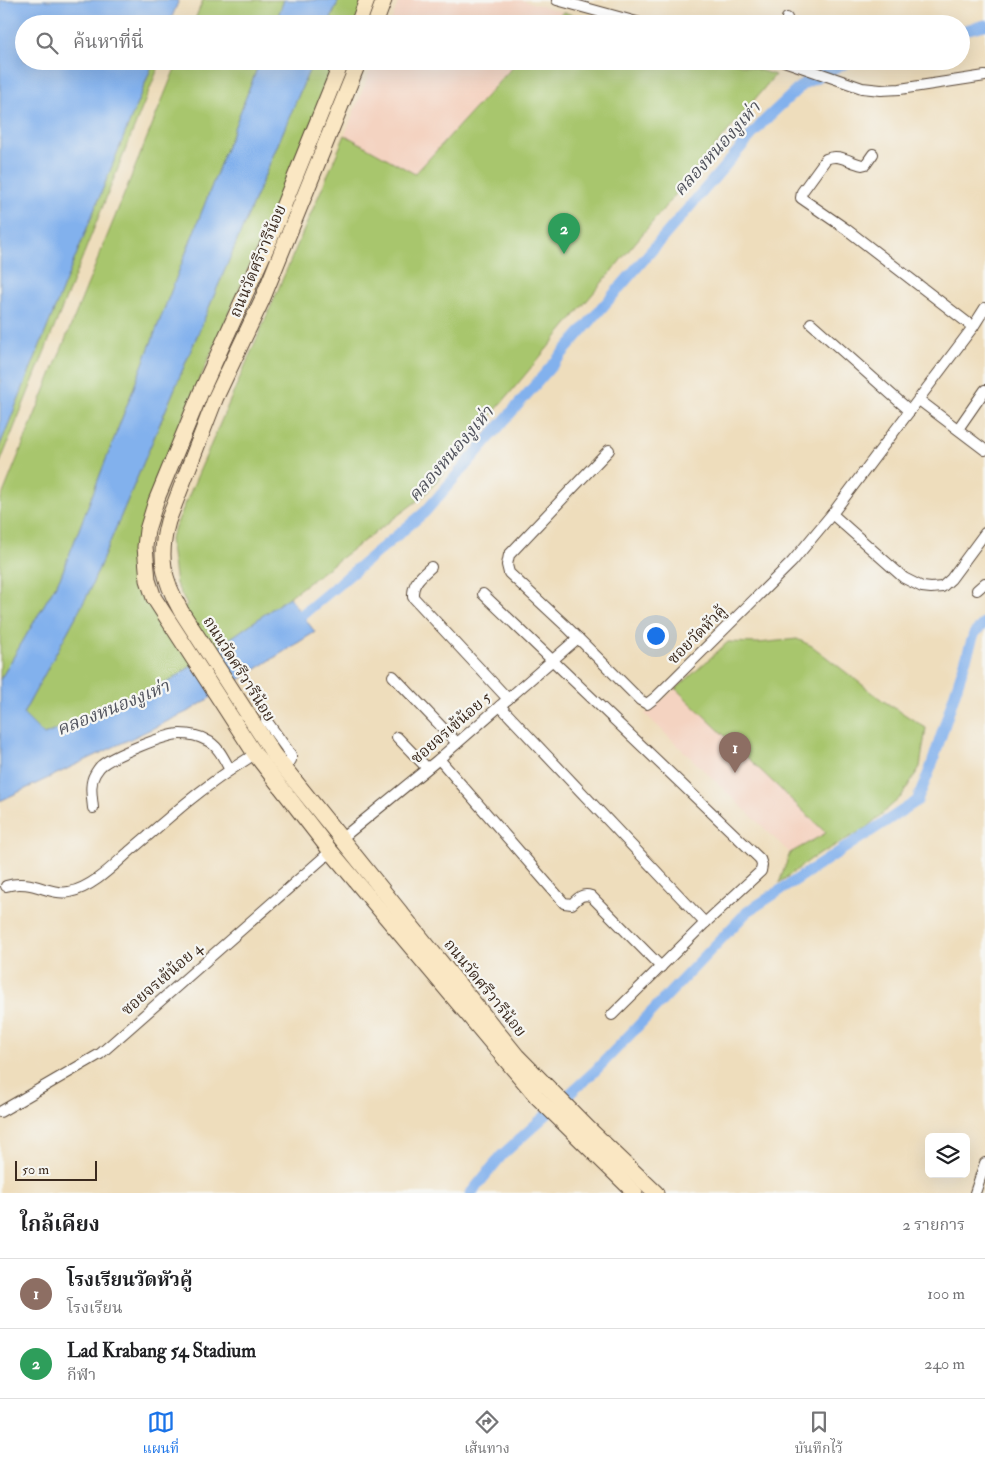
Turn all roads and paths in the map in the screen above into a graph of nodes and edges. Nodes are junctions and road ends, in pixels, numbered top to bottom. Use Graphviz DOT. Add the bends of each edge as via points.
graph roads {
  1 [pos="367,0"];
  2 [pos="384,0"];
  3 [pos="557,0"];
  4 [pos="361,15"];
  5 [pos="378,15"];
  6 [pos="611,15"];
  7 [pos="338,70"];
  8 [pos="355,70"];
  9 [pos="811,70"];
  10 [pos="985,76"];
  11 [pos="872,154"];
  12 [pos="985,308"];
  13 [pos="811,323"];
  14 [pos="973,327"];
  15 [pos="985,390"];
  16 [pos="919,400"];
  17 [pos="910,412"];
  18 [pos="958,429"];
  19 [pos="609,450"];
  20 [pos="985,450"];
  21 [pos="832,514"];
  22 [pos="985,533"];
  23 [pos="430,567"];
  24 [pos="483,594"];
  25 [pos="578,638"];
  26 [pos="552,660"];
  27 [pos="393,676"];
  28 [pos="508,699"];
  29 [pos="500,706"];
  30 [pos="266,720"];
  31 [pos="397,737"];
  32 [pos="457,743"];
  33 [pos="256,746"];
  34 [pos="439,759"];
  35 [pos="428,768"];
  36 [pos="285,769"];
  37 [pos="230,770"];
  38 [pos="93,808"];
  39 [pos="341,838"];
  40 [pos="331,851"];
  41 [pos="6,886"];
  42 [pos="705,923"];
  43 [pos="661,967"];
  44 [pos="612,1015"];
  45 [pos="0,1112"];
  46 [pos="985,1163"];
  47 [pos="635,1193"];
  48 [pos="656,1193"];
  49 [pos="975,1193"];
  1 -- 4 [label="main road"];
  2 -- 5 [label="main road"];
  3 -- 6 [label="street"];
  7 -- 33 [label="main road, ถนนวัดศรีวารีน้อย" via="268,244 201,392 147,530 146,567 154,598"];
  8 -- 33 [label="main road, ถนนวัดศรีวารีน้อย" via="262,300 216,397 163,538 164,575 169,589"];
  9 -- 10 [label="street" via="862,88 900,90"];
  11 -- 14 [label="street" via="862,165 838,156 826,160 801,198"];
  12 -- 14 [label="street, ซอยวัดหัวคู้"];
  13 -- 17 [label="street"];
  14 -- 16 [label="street, ซอยวัดหัวคู้"];
  15 -- 18 [label="street"];
  16 -- 17 [label="street, ซอยวัดหัวคู้"];
  16 -- 18 [label="street"];
  17 -- 21 [label="street, ซอยวัดหัวคู้"];
  18 -- 20 [label="street"];
  19 -- 25 [label="street, ซอยวัดหัวคู้" via="507,560 509,573"];
  21 -- 22 [label="street" via="904,578 931,588 942,586 951,579"];
  21 -- 25 [label="street, ซอยวัดหัวคู้" via="792,562 647,704"];
  23 -- 28 [label="street" via="415,584 413,597"];
  24 -- 26 [label="street"];
  25 -- 26 [label="street, ซอยจรเข้น้อย 5"];
  26 -- 28 [label="street, ซอยจรเข้น้อย 5"];
  26 -- 42 [label="street" via="760,859 761,871"];
  27 -- 32 [label="street"];
  28 -- 29 [label="street, ซอยจรเข้น้อย 5"];
  29 -- 32 [label="street, ซอยจรเข้น้อย 5"];
  29 -- 42 [label="street"];
  30 -- 36 [label="street" via="291,755"];
  31 -- 35 [label="street"];
  32 -- 34 [label="street, ซอยจรเข้น้อย 5"];
  33 -- 36 [label="main road, ถนนวัดศรีวารีน้อย"];
  33 -- 37 [label="street"];
  33 -- 40 [label="main road, ถนนวัดศรีวารีน้อย"];
  34 -- 35 [label="street, ซอยจรเข้น้อย 5"];
  34 -- 43 [label="street" via="564,903 572,904 582,895 591,896"];
  35 -- 39 [label="street, ซอยจรเข้น้อย 5"];
  36 -- 39 [label="main road, ถนนวัดศรีวารีน้อย"];
  37 -- 38 [label="street" via="216,747 208,741 181,734 168,736 101,766 90,787"];
  37 -- 41 [label="street" via="99,878 60,893 25,883"];
  39 -- 40 [label="main road"];
  39 -- 48 [label="main road, ถนนวัดศรีวารีน้อย" via="517,1056"];
  40 -- 45 [label="street, ซอยจรเข้น้อย 4" via="100,1054"];
  40 -- 47 [label="main road, ถนนวัดศรีวารีน้อย" via="537,1097"];
  42 -- 43 [label="street"];
  43 -- 44 [label="street"];
  46 -- 49 [label="street"];
}
